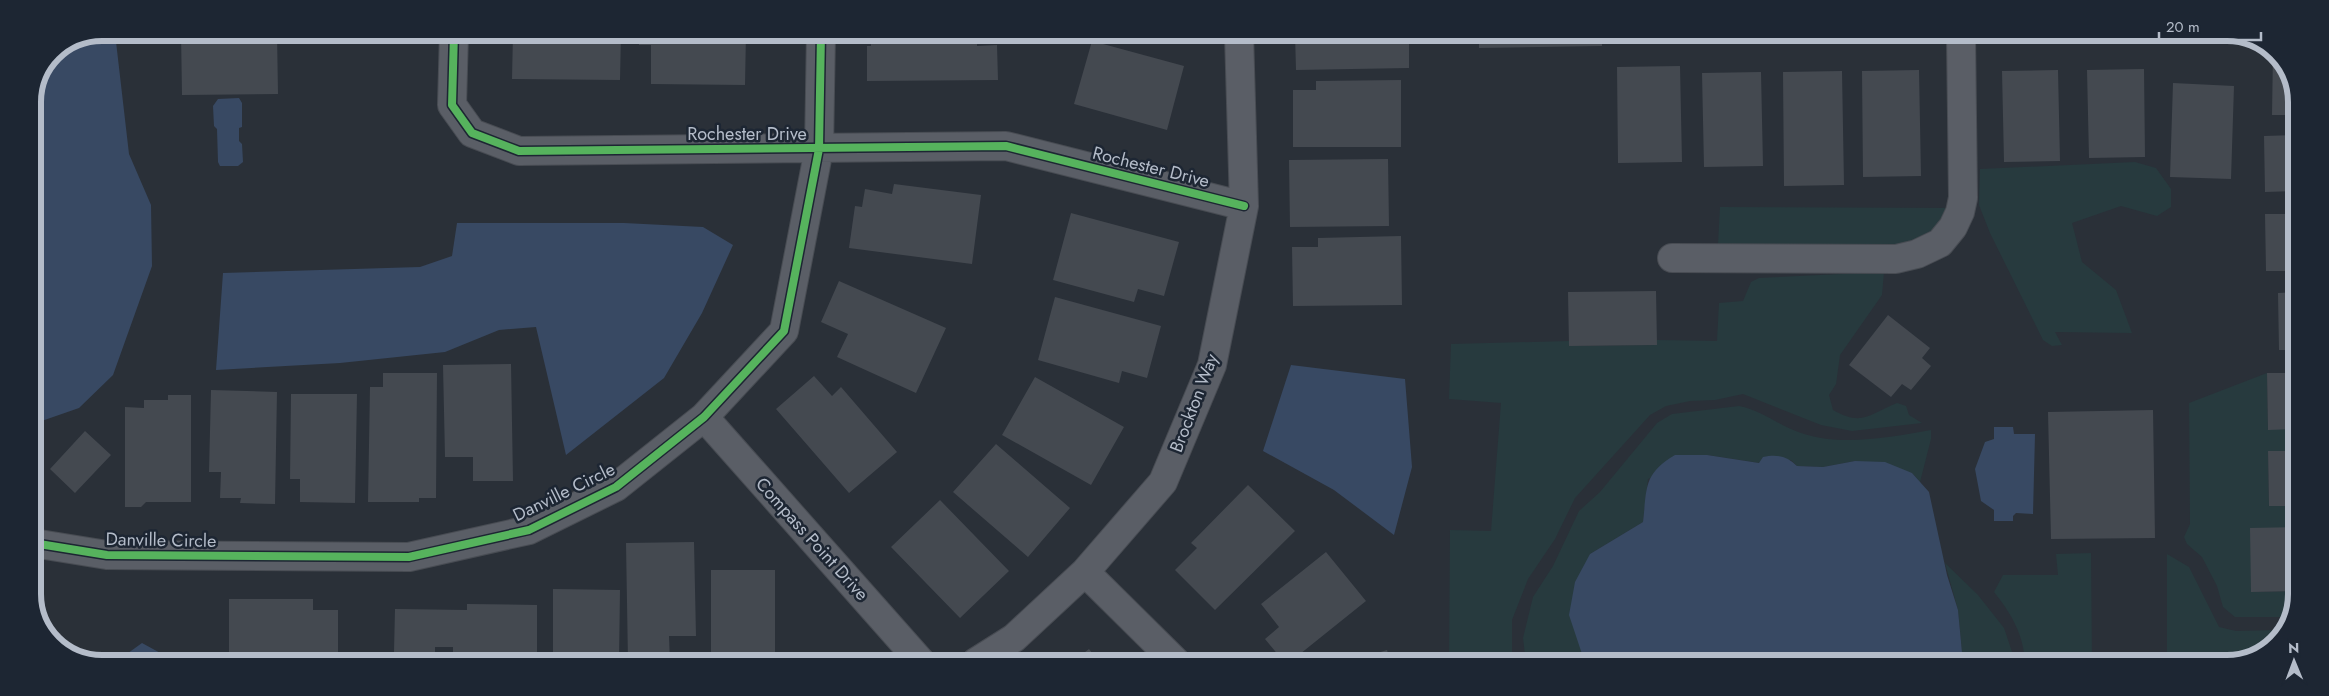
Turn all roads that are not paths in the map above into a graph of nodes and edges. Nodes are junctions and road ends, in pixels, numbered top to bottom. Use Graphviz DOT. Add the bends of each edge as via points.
graph roads {
  1 [pos="454,41"];
  2 [pos="822,41"];
  3 [pos="1239,41"];
  4 [pos="1961,41"];
  5 [pos="819,149"];
  6 [pos="1244,206"];
  7 [pos="1672,258"];
  8 [pos="704,416"];
  9 [pos="41,544"];
  10 [pos="1085,572"];
  11 [pos="915,655"];
  12 [pos="987,655"];
  13 [pos="1169,655"];
  1 -- 5 [label="street, Rochester Drive" via="452,105 472,133 520,151"];
  2 -- 5 [label="street, Danville Circle"];
  3 -- 6 [label="street, Brockton Way"];
  4 -- 7 [label="street" via="1963,198 1954,227 1940,243 1896,260"];
  5 -- 6 [label="street, Rochester Drive" via="1006,146"];
  5 -- 8 [label="street, Danville Circle" via="784,330"];
  6 -- 10 [label="street, Brockton Way" via="1212,365 1163,482"];
  8 -- 9 [label="street, Danville Circle" via="616,487 529,530 409,557 107,555"];
  8 -- 11 [label="street, Compass Point Drive"];
  10 -- 12 [label="street, Brockton Way" via="1014,638"];
  10 -- 13 [label="street"];
}
